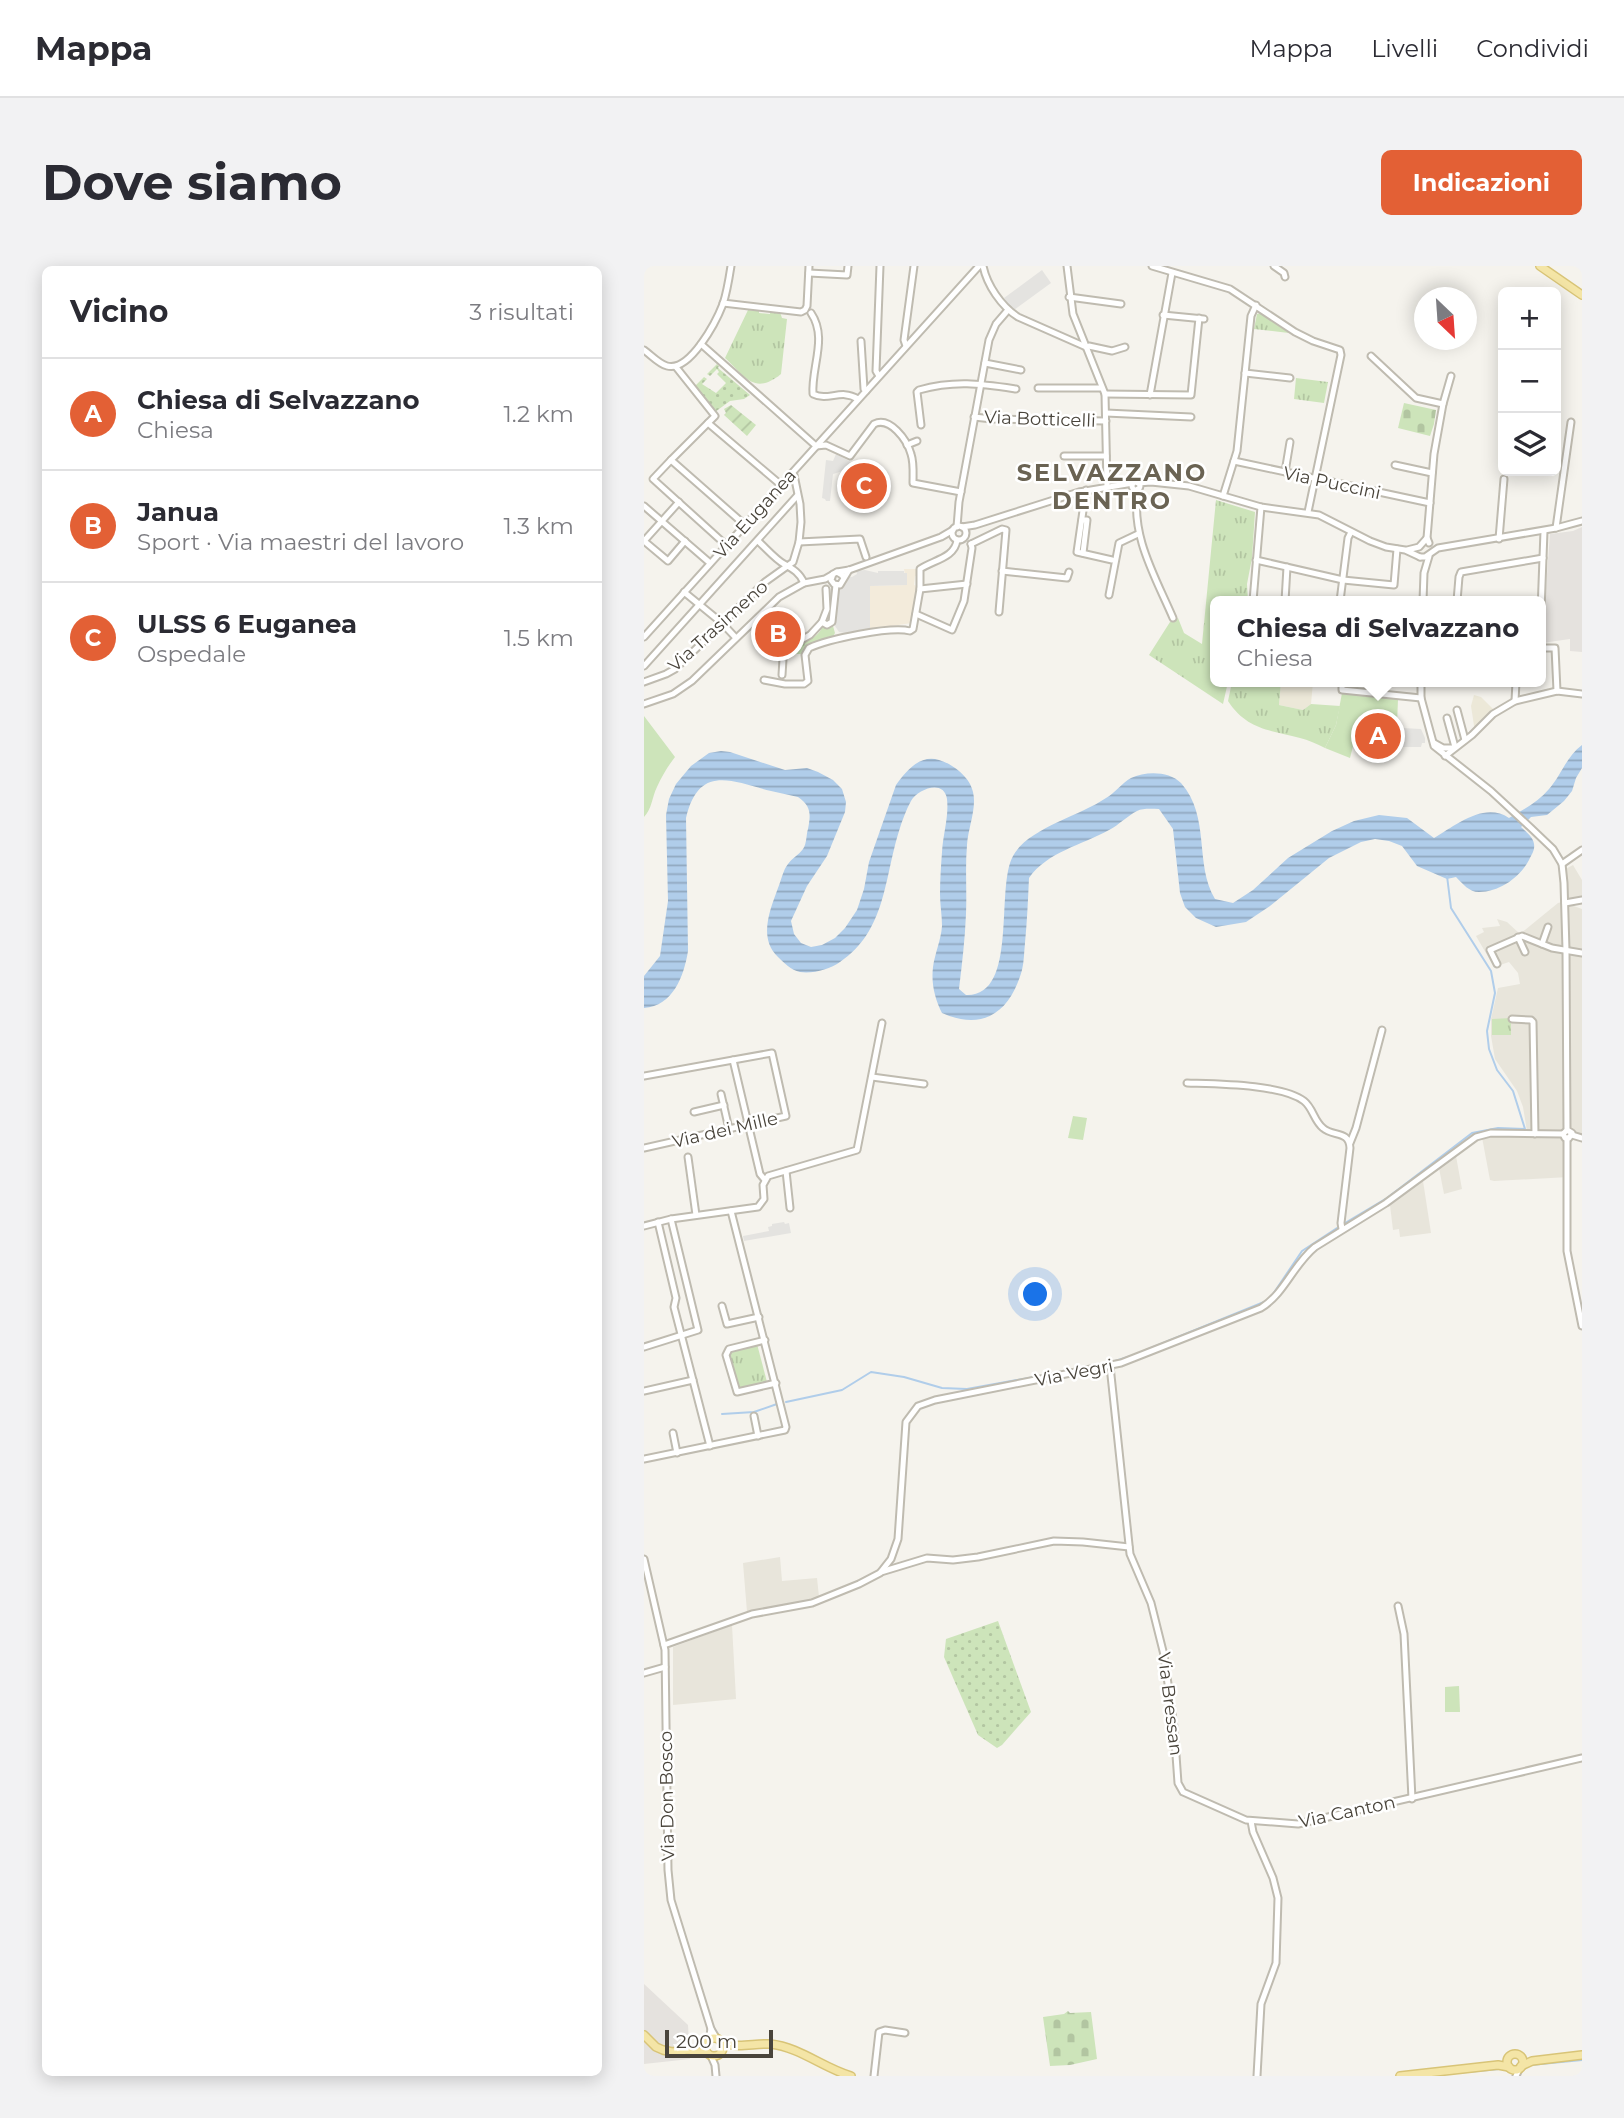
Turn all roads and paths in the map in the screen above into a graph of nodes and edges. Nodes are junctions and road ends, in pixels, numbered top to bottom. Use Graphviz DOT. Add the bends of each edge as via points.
graph roads {
  1 [pos="731,266"];
  2 [pos="848,266"];
  3 [pos="880,266"];
  4 [pos="914,266"];
  5 [pos="1067,266"];
  6 [pos="1152,266"];
  7 [pos="1274,266"];
  8 [pos="1540,266"];
  9 [pos="978,268"];
  10 [pos="809,269"];
  11 [pos="1172,273"];
  12 [pos="985,275"];
  13 [pos="1285,277"];
  14 [pos="1582,295"];
  15 [pos="1069,297"];
  16 [pos="723,303"];
  17 [pos="1121,304"];
  18 [pos="1256,305"];
  19 [pos="1007,310"];
  20 [pos="811,313"];
  21 [pos="1163,315"];
  22 [pos="1080,333"];
  23 [pos="1072,340"];
  24 [pos="861,341"];
  25 [pos="701,344"];
  26 [pos="906,346"];
  27 [pos="1086,347"];
  28 [pos="1125,347"];
  29 [pos="647,352"];
  30 [pos="1371,356"];
  31 [pos="644,361"];
  32 [pos="985,363"];
  33 [pos="676,367"];
  34 [pos="1021,370"];
  35 [pos="1245,373"];
  36 [pos="879,376"];
  37 [pos="1451,376"];
  38 [pos="1290,378"];
  39 [pos="981,384"];
  40 [pos="1038,388"];
  41 [pos="1016,389"];
  42 [pos="866,391"];
  43 [pos="1104,391"];
  44 [pos="1150,395"];
  45 [pos="858,399"];
  46 [pos="1443,404"];
  47 [pos="1106,413"];
  48 [pos="974,417"];
  49 [pos="1191,417"];
  50 [pos="1106,421"];
  51 [pos="1572,422"];
  52 [pos="708,423"];
  53 [pos="921,425"];
  54 [pos="827,434"];
  55 [pos="917,441"];
  56 [pos="1290,442"];
  57 [pos="907,445"];
  58 [pos="816,446"];
  59 [pos="831,446"];
  60 [pos="1064,456"];
  61 [pos="1106,456"];
  62 [pos="671,460"];
  63 [pos="1234,461"];
  64 [pos="1395,465"];
  65 [pos="1285,472"];
  66 [pos="792,473"];
  67 [pos="1432,473"];
  68 [pos="1315,479"];
  69 [pos="1504,479"];
  70 [pos="783,483"];
  71 [pos="1107,486"];
  72 [pos="1136,487"];
  73 [pos="1086,490"];
  74 [pos="961,492"];
  75 [pos="797,496"];
  76 [pos="1223,496"];
  77 [pos="679,502"];
  78 [pos="1430,503"];
  79 [pos="644,506"];
  80 [pos="1261,507"];
  81 [pos="1308,512"];
  82 [pos="662,521"];
  83 [pos="1582,521"];
  84 [pos="745,525"];
  85 [pos="975,525"];
  86 [pos="957,528"];
  87 [pos="1556,528"];
  88 [pos="1544,530"];
  89 [pos="1351,531"];
  90 [pos="1138,534"];
  91 [pos="965,536"];
  92 [pos="941,537"];
  93 [pos="1499,538"];
  94 [pos="955,539"];
  95 [pos="644,541"];
  96 [pos="685,541"];
  97 [pos="758,541"];
  98 [pos="799,542"];
  99 [pos="1426,543"];
  100 [pos="971,544"];
  101 [pos="726,545"];
  102 [pos="1438,548"];
  103 [pos="1397,549"];
  104 [pos="1405,550"];
  105 [pos="1430,554"];
  106 [pos="1419,556"];
  107 [pos="866,558"];
  108 [pos="1543,558"];
  109 [pos="1112,560"];
  110 [pos="1256,560"];
  111 [pos="710,564"];
  112 [pos="790,565"];
  113 [pos="1287,567"];
  114 [pos="849,570"];
  115 [pos="1002,571"];
  116 [pos="1069,572"];
  117 [pos="1424,573"];
  118 [pos="1054,576"];
  119 [pos="844,578"];
  120 [pos="832,579"];
  121 [pos="1343,580"];
  122 [pos="804,583"];
  123 [pos="967,584"];
  124 [pos="1053,585"];
  125 [pos="826,589"];
  126 [pos="920,589"];
  127 [pos="684,592"];
  128 [pos="1109,596"];
  129 [pos="1253,596"];
  130 [pos="1285,596"];
  131 [pos="1341,596"];
  132 [pos="1423,596"];
  133 [pos="1457,596"];
  134 [pos="1542,596"];
  135 [pos="699,604"];
  136 [pos="999,612"];
  137 [pos="916,614"];
  138 [pos="1172,618"];
  139 [pos="822,622"];
  140 [pos="722,623"];
  141 [pos="644,637"];
  142 [pos="736,638"];
  143 [pos="1546,648"];
  144 [pos="644,666"];
  145 [pos="782,674"];
  146 [pos="764,680"];
  147 [pos="644,682"];
  148 [pos="1342,687"];
  149 [pos="1421,687"];
  150 [pos="1516,687"];
  151 [pos="1557,691"];
  152 [pos="1582,694"];
  153 [pos="1421,698"];
  154 [pos="1516,701"];
  155 [pos="644,704"];
  156 [pos="1457,710"];
  157 [pos="1447,718"];
  158 [pos="1465,740"];
  159 [pos="1432,742"];
  160 [pos="1452,748"];
  161 [pos="1443,754"];
  162 [pos="1582,850"];
  163 [pos="1561,862"];
  164 [pos="1582,900"];
  165 [pos="1565,903"];
  166 [pos="1548,927"];
  167 [pos="1518,937"];
  168 [pos="1542,944"];
  169 [pos="1566,950"];
  170 [pos="1525,952"];
  171 [pos="1582,953"];
  172 [pos="1497,964"];
  173 [pos="1512,1019"];
  174 [pos="883,1023"];
  175 [pos="1382,1030"];
  176 [pos="733,1060"];
  177 [pos="644,1076"];
  178 [pos="872,1077"];
  179 [pos="1187,1083"];
  180 [pos="924,1084"];
  181 [pos="721,1094"];
  182 [pos="724,1105"];
  183 [pos="694,1112"];
  184 [pos="748,1124"];
  185 [pos="729,1129"];
  186 [pos="1535,1134"];
  187 [pos="1567,1134"];
  188 [pos="1582,1138"];
  189 [pos="1350,1143"];
  190 [pos="644,1148"];
  191 [pos="688,1157"];
  192 [pos="786,1171"];
  193 [pos="765,1180"];
  194 [pos="790,1208"];
  195 [pos="731,1211"];
  196 [pos="695,1215"];
  197 [pos="671,1219"];
  198 [pos="658,1222"];
  199 [pos="644,1226"];
  200 [pos="1342,1229"];
  201 [pos="722,1306"];
  202 [pos="759,1317"];
  203 [pos="1582,1326"];
  204 [pos="681,1335"];
  205 [pos="765,1340"];
  206 [pos="644,1347"];
  207 [pos="1110,1366"];
  208 [pos="693,1380"];
  209 [pos="776,1383"];
  210 [pos="644,1391"];
  211 [pos="754,1416"];
  212 [pos="673,1433"];
  213 [pos="758,1436"];
  214 [pos="710,1446"];
  215 [pos="677,1453"];
  216 [pos="644,1459"];
  217 [pos="1129,1547"];
  218 [pos="644,1559"];
  219 [pos="880,1573"];
  220 [pos="1398,1606"];
  221 [pos="664,1645"];
  222 [pos="665,1667"];
  223 [pos="644,1673"];
  224 [pos="1582,1758"];
  225 [pos="1412,1799"];
  226 [pos="1251,1821"];
  227 [pos="905,2032"];
  228 [pos="644,2035"];
  229 [pos="714,2047"];
  230 [pos="1582,2055"];
  231 [pos="1508,2058"];
  232 [pos="1498,2064"];
  233 [pos="1521,2064"];
  234 [pos="1510,2068"];
  235 [pos="716,2076"];
  236 [pos="851,2076"];
  237 [pos="874,2076"];
  238 [pos="1257,2076"];
  239 [pos="1400,2076"];
  240 [pos="1516,2076"];
  1 -- 16 [label="street"];
  2 -- 10 [label="street" via="847,275"];
  3 -- 36 [label="street"];
  4 -- 26 [label="street"];
  5 -- 15 [label="street"];
  6 -- 11 [label="street"];
  7 -- 13 [label="street"];
  8 -- 14 [label="main road"];
  9 -- 12 [label="street"];
  9 -- 12 [label="street"];
  9 -- 26 [label="street, Via Euganea"];
  10 -- 16 [label="street" via="807,306 801,312"];
  11 -- 18 [label="street" via="1230,289"];
  11 -- 21 [label="street"];
  12 -- 19 [label="street"];
  15 -- 17 [label="street"];
  15 -- 22 [label="street"];
  16 -- 25 [label="street"];
  18 -- 35 [label="street"];
  18 -- 68 [label="street" via="1295,332 1340,351"];
  19 -- 23 [label="street"];
  19 -- 32 [label="street" via="991,335"];
  20 -- 45 [label="street" via="819,338 813,394 848,394"];
  21 -- 44 [label="street"];
  21 -- 44 [label="street" via="1201,318 1191,395"];
  22 -- 23 [label="street"];
  22 -- 27 [label="street"];
  23 -- 27 [label="street"];
  24 -- 42 [label="street"];
  25 -- 33 [label="street"];
  25 -- 58 [label="street"];
  26 -- 36 [label="street, Via Euganea"];
  27 -- 28 [label="street" via="1112,351"];
  27 -- 43 [label="street"];
  29 -- 31 [label="street"];
  29 -- 33 [label="street" via="664,365"];
  30 -- 46 [label="street" via="1416,398"];
  32 -- 34 [label="street"];
  32 -- 39 [label="street"];
  33 -- 52 [label="street" via="715,416"];
  35 -- 38 [label="street"];
  35 -- 63 [label="street"];
  36 -- 42 [label="street, Via Euganea"];
  37 -- 46 [label="street"];
  39 -- 41 [label="street"];
  39 -- 48 [label="street"];
  39 -- 53 [label="street" via="947,383 919,390"];
  40 -- 43 [label="street"];
  42 -- 45 [label="street, Via Euganea"];
  43 -- 44 [label="street"];
  43 -- 47 [label="street"];
  45 -- 54 [label="street, Via Euganea"];
  46 -- 67 [label="street"];
  47 -- 49 [label="street"];
  47 -- 50 [label="street"];
  48 -- 50 [label="street, Via Botticelli"];
  48 -- 74 [label="street"];
  50 -- 61 [label="street"];
  51 -- 87 [label="street"];
  52 -- 62 [label="street"];
  52 -- 70 [label="street"];
  54 -- 58 [label="street, Via Euganea"];
  54 -- 59 [label="street"];
  55 -- 57 [label="street"];
  56 -- 65 [label="street"];
  57 -- 59 [label="street" via="897,431 881,422 874,424 850,456"];
  57 -- 74 [label="street" via="913,461 911,482"];
  58 -- 59 [label="street"];
  58 -- 66 [label="street, Via Euganea"];
  60 -- 61 [label="street"];
  61 -- 71 [label="street"];
  62 -- 77 [label="street" via="653,479"];
  62 -- 84 [label="street"];
  63 -- 65 [label="street, Via Puccini"];
  63 -- 76 [label="street"];
  64 -- 67 [label="street"];
  65 -- 68 [label="street, Via Puccini"];
  66 -- 70 [label="street, Via Euganea"];
  66 -- 75 [label="street"];
  67 -- 78 [label="street"];
  68 -- 78 [label="street, Via Puccini"];
  68 -- 81 [label="street"];
  69 -- 93 [label="street"];
  70 -- 75 [label="street"];
  70 -- 84 [label="street, Via Euganea"];
  71 -- 72 [label="street"];
  71 -- 73 [label="street"];
  72 -- 76 [label="street" via="1156,483 1189,486"];
  72 -- 90 [label="street"];
  73 -- 85 [label="street"];
  73 -- 109 [label="street" via="1083,553"];
  74 -- 86 [label="street"];
  75 -- 97 [label="street"];
  75 -- 98 [label="street"];
  76 -- 80 [label="street"];
  77 -- 82 [label="street"];
  77 -- 101 [label="street"];
  78 -- 99 [label="street"];
  79 -- 82 [label="street"];
  80 -- 81 [label="street"];
  80 -- 110 [label="street"];
  81 -- 89 [label="street"];
  82 -- 95 [label="street"];
  82 -- 96 [label="street"];
  83 -- 87 [label="street"];
  84 -- 101 [label="street, Via Euganea"];
  85 -- 86 [label="street"];
  85 -- 91 [label="street"];
  86 -- 91 [label="street" via="965,531"];
  86 -- 92 [label="street"];
  86 -- 94 [label="street" via="952,534"];
  87 -- 88 [label="street"];
  88 -- 93 [label="street"];
  88 -- 108 [label="street"];
  89 -- 103 [label="street"];
  89 -- 121 [label="street"];
  90 -- 128 [label="street" via="1119,543"];
  90 -- 138 [label="street"];
  91 -- 94 [label="street"];
  91 -- 100 [label="street"];
  92 -- 94 [label="street"];
  92 -- 114 [label="street"];
  93 -- 102 [label="street"];
  94 -- 126 [label="street" via="953,552 920,569"];
  95 -- 96 [label="street" via="668,561"];
  96 -- 111 [label="street"];
  97 -- 112 [label="street, Via Trasimeno"];
  97 -- 135 [label="street"];
  98 -- 107 [label="street" via="860,539"];
  98 -- 112 [label="street"];
  99 -- 102 [label="street"];
  99 -- 104 [label="street"];
  99 -- 105 [label="street"];
  99 -- 106 [label="street" via="1417,550"];
  100 -- 115 [label="street" via="1005,529"];
  100 -- 123 [label="street"];
  101 -- 111 [label="street, Via Euganea"];
  102 -- 105 [label="street"];
  103 -- 104 [label="street"];
  103 -- 121 [label="street" via="1394,585"];
  104 -- 106 [label="street"];
  105 -- 106 [label="street"];
  105 -- 117 [label="street"];
  106 -- 117 [label="street"];
  108 -- 133 [label="street" via="1461,572"];
  108 -- 134 [label="street"];
  110 -- 113 [label="street"];
  110 -- 129 [label="street"];
  111 -- 127 [label="street, Via Euganea"];
  112 -- 122 [label="street, Via Trasimeno"];
  112 -- 140 [label="street, Via Trasimeno"];
  113 -- 121 [label="street"];
  113 -- 130 [label="street"];
  114 -- 119 [label="street"];
  114 -- 120 [label="street"];
  115 -- 118 [label="street"];
  115 -- 136 [label="street"];
  116 -- 118 [label="street" via="1067,578"];
  117 -- 132 [label="street"];
  118 -- 124 [label="street"];
  119 -- 120 [label="street"];
  119 -- 120 [label="street" via="841,583"];
  120 -- 122 [label="street"];
  120 -- 139 [label="street" via="832,622"];
  121 -- 131 [label="street"];
  122 -- 142 [label="street" via="779,597"];
  123 -- 126 [label="street"];
  123 -- 137 [label="street" via="952,630"];
  125 -- 139 [label="street"];
  126 -- 137 [label="street"];
  127 -- 135 [label="street"];
  127 -- 141 [label="street, Via Euganea"];
  135 -- 140 [label="street"];
  135 -- 144 [label="street"];
  137 -- 146 [label="street" via="910,631 898,629 809,648 804,684"];
  139 -- 145 [label="street" via="787,648"];
  140 -- 142 [label="street"];
  140 -- 147 [label="street, Via Trasimeno" via="675,668"];
  142 -- 155 [label="street" via="683,688"];
  143 -- 151 [label="street" via="1555,648"];
  148 -- 153 [label="street"];
  149 -- 153 [label="street"];
  150 -- 154 [label="street"];
  151 -- 152 [label="street"];
  151 -- 154 [label="street"];
  153 -- 159 [label="street"];
  154 -- 158 [label="street" via="1493,714"];
  156 -- 158 [label="street"];
  157 -- 160 [label="street"];
  158 -- 160 [label="street"];
  159 -- 160 [label="street"];
  159 -- 161 [label="street"];
  160 -- 161 [label="street"];
  161 -- 163 [label="street" via="1512,810"];
  162 -- 163 [label="street"];
  163 -- 165 [label="street"];
  164 -- 165 [label="street"];
  165 -- 169 [label="street"];
  166 -- 168 [label="street"];
  167 -- 168 [label="street"];
  167 -- 170 [label="street"];
  167 -- 172 [label="street" via="1490,950"];
  168 -- 169 [label="street"];
  169 -- 171 [label="street"];
  169 -- 187 [label="street"];
  173 -- 186 [label="street" via="1533,1022"];
  174 -- 178 [label="street"];
  175 -- 189 [label="street"];
  176 -- 177 [label="street"];
  176 -- 184 [label="street"];
  176 -- 184 [label="street, Via dei Mille" via="772,1053 786,1116"];
  178 -- 180 [label="street"];
  178 -- 192 [label="street" via="857,1150"];
  179 -- 189 [label="street" via="1236,1084 1298,1098 1310,1107 1322,1127"];
  181 -- 182 [label="street"];
  182 -- 183 [label="street"];
  182 -- 185 [label="street"];
  184 -- 185 [label="street, Via dei Mille"];
  184 -- 193 [label="street"];
  185 -- 190 [label="street, Via dei Mille"];
  186 -- 187 [label="street, Via Vegri"];
  186 -- 200 [label="street, Via Vegri" via="1476,1137"];
  187 -- 188 [label="street, Via Vegri"];
  187 -- 203 [label="street" via="1567,1251"];
  189 -- 200 [label="street"];
  191 -- 196 [label="street"];
  192 -- 193 [label="street"];
  192 -- 194 [label="street"];
  193 -- 195 [label="street" via="765,1196 758,1207"];
  195 -- 196 [label="street"];
  195 -- 202 [label="street"];
  196 -- 197 [label="street"];
  197 -- 198 [label="street"];
  197 -- 204 [label="street" via="698,1330"];
  198 -- 199 [label="street"];
  198 -- 204 [label="street"];
  200 -- 207 [label="street, Via Vegri" via="1306,1255 1277,1296 1261,1308"];
  201 -- 202 [label="street" via="727,1324"];
  202 -- 205 [label="street"];
  204 -- 206 [label="street"];
  204 -- 208 [label="street"];
  205 -- 209 [label="street"];
  205 -- 209 [label="street" via="729,1349 726,1355 737,1392"];
  207 -- 217 [label="street, Via Bressan"];
  207 -- 219 [label="street, Via Vegri" via="918,1406 904,1432 895,1549"];
  208 -- 210 [label="street"];
  208 -- 214 [label="street"];
  209 -- 213 [label="street" via="785,1430"];
  211 -- 213 [label="street"];
  212 -- 215 [label="street"];
  213 -- 214 [label="street"];
  214 -- 215 [label="street"];
  215 -- 216 [label="street"];
  217 -- 219 [label="street" via="1054,1541 978,1557 927,1558"];
  217 -- 226 [label="street, Via Bressan" via="1164,1655 1179,1787"];
  218 -- 221 [label="street, Via Don Bosco"];
  219 -- 221 [label="street" via="812,1603 751,1614"];
  220 -- 225 [label="street, Via Canton" via="1404,1634"];
  221 -- 222 [label="street, Via Don Bosco"];
  222 -- 223 [label="street"];
  222 -- 229 [label="street, Via Don Bosco" via="669,1887"];
  224 -- 225 [label="street, Via Canton"];
  225 -- 226 [label="street, Via Canton" via="1298,1824"];
  226 -- 238 [label="street" via="1278,1898 1276,1963 1261,2004"];
  227 -- 237 [label="street" via="879,2032"];
  228 -- 229 [label="main road" via="656,2047 672,2052"];
  229 -- 235 [label="street, Via Don Bosco"];
  229 -- 236 [label="main road" via="785,2046"];
  230 -- 233 [label="main road"];
  231 -- 232 [label="main road"];
  231 -- 233 [label="main road" via="1515,2054"];
  231 -- 234 [label="main road"];
  232 -- 234 [label="main road"];
  232 -- 239 [label="main road"];
  233 -- 234 [label="main road"];
  233 -- 240 [label="street"];
  234 -- 240 [label="street"];
}
